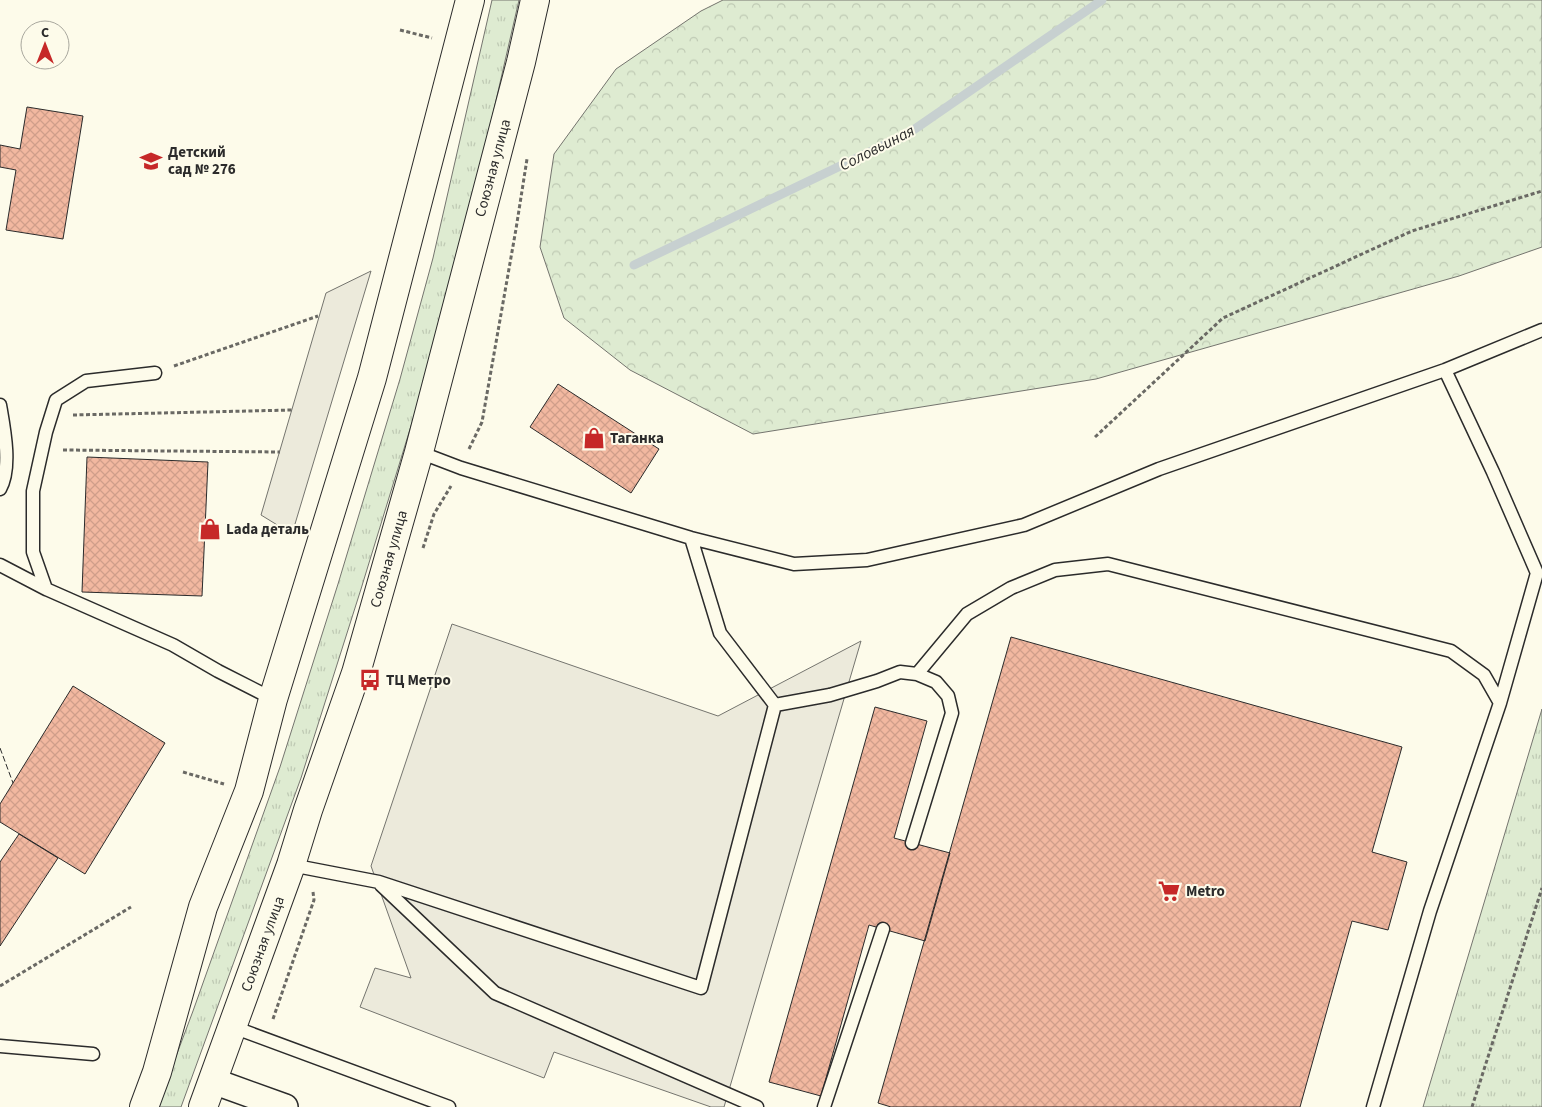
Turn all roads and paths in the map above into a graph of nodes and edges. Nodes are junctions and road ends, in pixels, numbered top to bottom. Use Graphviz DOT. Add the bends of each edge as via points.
graph roads {
  1 [pos="470,0"];
  2 [pos="535,0"];
  3 [pos="1542,191"];
  4 [pos="318,316"];
  5 [pos="1542,330"];
  6 [pos="1445,370"];
  7 [pos="155,373"];
  8 [pos="0,405"];
  9 [pos="292,410"];
  10 [pos="51,416"];
  11 [pos="1095,437"];
  12 [pos="42,450"];
  13 [pos="280,452"];
  14 [pos="420,452"];
  15 [pos="0,489"];
  16 [pos="691,538"];
  17 [pos="0,565"];
  18 [pos="46,589"];
  19 [pos="917,674"];
  20 [pos="273,699"];
  21 [pos="1500,703"];
  22 [pos="775,705"];
  23 [pos="912,843"];
  24 [pos="291,864"];
  25 [pos="378,882"];
  26 [pos="1542,888"];
  27 [pos="131,907"];
  28 [pos="883,930"];
  29 [pos="0,986"];
  30 [pos="233,1027"];
  31 [pos="0,1046"];
  32 [pos="93,1054"];
  33 [pos="213,1081"];
  34 [pos="144,1107"];
  35 [pos="203,1107"];
  36 [pos="285,1107"];
  37 [pos="449,1107"];
  38 [pos="757,1107"];
  39 [pos="824,1107"];
  40 [pos="1372,1107"];
  41 [pos="1472,1107"];
  1 -- 20 [label="main road" via="372,378"];
  2 -- 14 [label="main road, Союзная улица"];
  3 -- 11 [label="path" via="1412,231 1223,318"];
  4 -- 7 [label="path"];
  5 -- 6 [label="lane"];
  6 -- 16 [label="lane" via="1159,470 1024,524 877,558 794,564"];
  6 -- 21 [label="lane" via="1537,573"];
  7 -- 10 [label="lane" via="86,381 56,400"];
  8 -- 15 [label="lane" via="7,451 4,482"];
  9 -- 10 [label="path"];
  10 -- 12 [label="lane"];
  12 -- 13 [label="path"];
  12 -- 18 [label="lane" via="33,491 33,552"];
  14 -- 16 [label="lane" via="461,468"];
  14 -- 24 [label="main road, Союзная улица" via="356,673"];
  16 -- 22 [label="lane" via="720,633"];
  17 -- 18 [label="lane"];
  18 -- 20 [label="lane" via="173,645"];
  19 -- 21 [label="lane" via="967,614 1011,588 1055,570 1108,564 1451,652 1484,675"];
  19 -- 22 [label="lane" via="900,672 830,695"];
  19 -- 23 [label="lane" via="936,682 948,696 952,713"];
  20 -- 34 [label="main road" via="249,791 203,907 157,1072"];
  21 -- 40 [label="lane" via="1430,911"];
  22 -- 25 [label="lane" via="701,988"];
  24 -- 25 [label="lane"];
  24 -- 30 [label="main road, Союзная улица"];
  25 -- 38 [label="lane" via="495,993"];
  26 -- 41 [label="path"];
  27 -- 29 [label="path"];
  28 -- 39 [label="lane"];
  30 -- 33 [label="main road, Союзная улица"];
  30 -- 37 [label="lane"];
  31 -- 32 [label="lane"];
  33 -- 35 [label="main road, Союзная улица"];
  33 -- 36 [label="street"];
}
